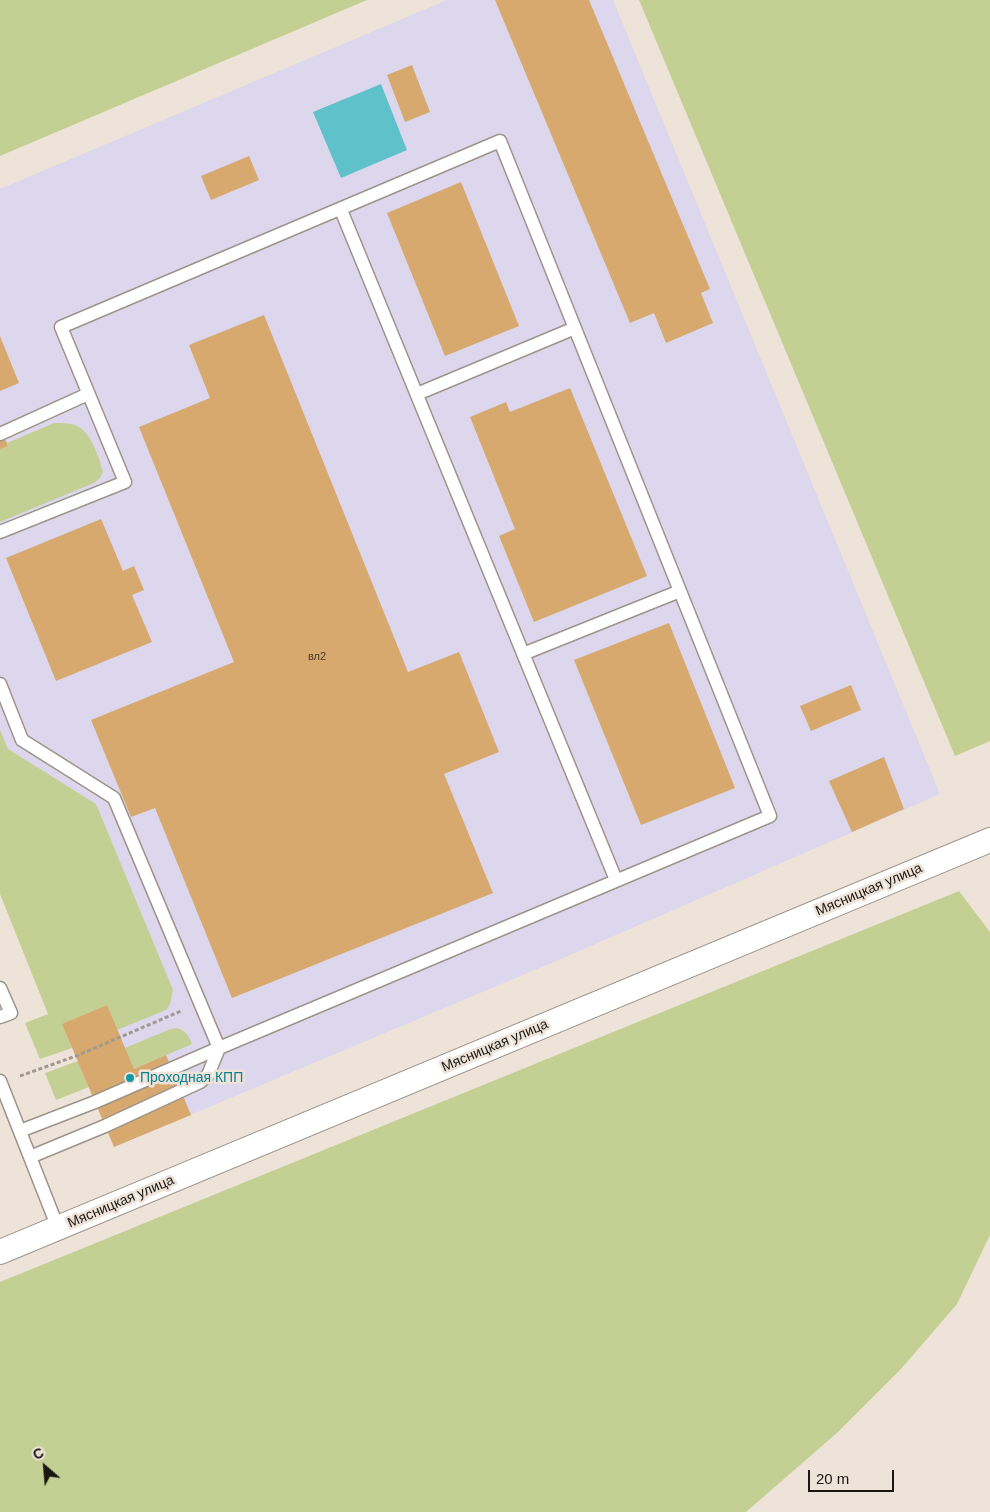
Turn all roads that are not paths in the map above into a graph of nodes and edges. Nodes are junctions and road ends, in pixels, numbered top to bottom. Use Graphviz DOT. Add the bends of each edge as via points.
graph roads {
  1 [pos="341,210"];
  2 [pos="575,328"];
  3 [pos="88,394"];
  4 [pos="417,394"];
  5 [pos="0,434"];
  6 [pos="0,532"];
  7 [pos="680,591"];
  8 [pos="523,654"];
  9 [pos="0,684"];
  10 [pos="990,840"];
  11 [pos="616,880"];
  12 [pos="0,988"];
  13 [pos="0,1017"];
  14 [pos="219,1048"];
  15 [pos="0,1082"];
  16 [pos="20,1131"];
  17 [pos="30,1157"];
  18 [pos="58,1228"];
  19 [pos="0,1252"];
  1 -- 2 [label="lane" via="500,141"];
  1 -- 3 [label="lane" via="61,327"];
  1 -- 4 [label="lane"];
  2 -- 4 [label="lane"];
  2 -- 7 [label="lane"];
  3 -- 5 [label="lane"];
  3 -- 6 [label="lane" via="125,482"];
  4 -- 8 [label="lane"];
  7 -- 8 [label="lane"];
  7 -- 11 [label="lane" via="770,816"];
  8 -- 11 [label="lane"];
  9 -- 14 [label="lane" via="22,740 114,798"];
  10 -- 18 [label="street, Мясницкая улица"];
  11 -- 14 [label="lane"];
  12 -- 13 [label="lane" via="11,1013"];
  14 -- 16 [label="lane"];
  14 -- 17 [label="lane" via="208,1075 200,1082"];
  15 -- 16 [label="lane"];
  16 -- 17 [label="lane"];
  17 -- 18 [label="lane"];
  18 -- 19 [label="street, Мясницкая улица"];
}
